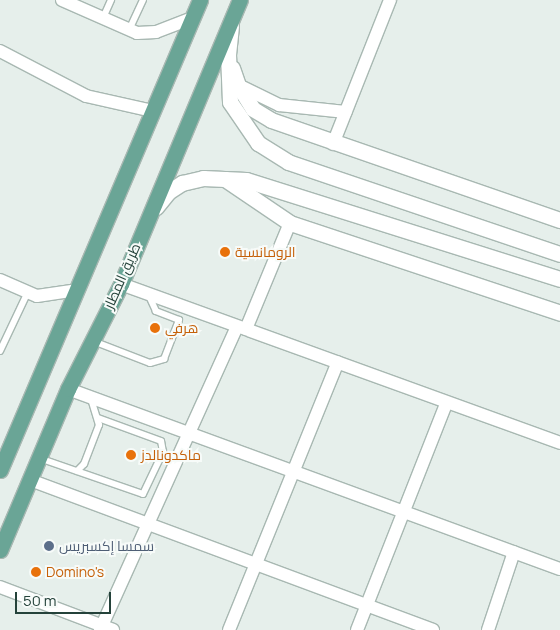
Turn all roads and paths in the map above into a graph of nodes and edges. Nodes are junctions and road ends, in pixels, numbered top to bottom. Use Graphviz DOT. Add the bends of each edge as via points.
graph roads {
  1 [pos="62,0"];
  2 [pos="111,0"];
  3 [pos="143,0"];
  4 [pos="200,0"];
  5 [pos="240,0"];
  6 [pos="390,0"];
  7 [pos="104,18"];
  8 [pos="193,18"];
  9 [pos="232,18"];
  10 [pos="129,30"];
  11 [pos="0,51"];
  12 [pos="228,54"];
  13 [pos="238,86"];
  14 [pos="153,111"];
  15 [pos="346,112"];
  16 [pos="333,144"];
  17 [pos="224,178"];
  18 [pos="149,216"];
  19 [pos="560,220"];
  20 [pos="290,223"];
  21 [pos="560,254"];
  22 [pos="560,279"];
  23 [pos="0,280"];
  24 [pos="120,284"];
  25 [pos="76,290"];
  26 [pos="27,294"];
  27 [pos="148,294"];
  28 [pos="560,313"];
  29 [pos="241,327"];
  30 [pos="92,340"];
  31 [pos="0,351"];
  32 [pos="338,362"];
  33 [pos="68,389"];
  34 [pos="91,398"];
  35 [pos="446,404"];
  36 [pos="98,418"];
  37 [pos="188,433"];
  38 [pos="560,443"];
  39 [pos="39,458"];
  40 [pos="0,469"];
  41 [pos="77,471"];
  42 [pos="294,472"];
  43 [pos="30,480"];
  44 [pos="403,512"];
  45 [pos="147,524"];
  46 [pos="0,550"];
  47 [pos="514,552"];
  48 [pos="256,564"];
  49 [pos="560,569"];
  50 [pos="0,587"];
  51 [pos="367,605"];
  52 [pos="105,629"];
  53 [pos="229,630"];
  54 [pos="357,630"];
  55 [pos="433,630"];
  56 [pos="488,630"];
  1 -- 7 [label="street"];
  2 -- 7 [label="lane"];
  3 -- 10 [label="lane"];
  4 -- 8 [label="main road"];
  5 -- 9 [label="main road, طريق المطار"];
  6 -- 15 [label="street"];
  7 -- 10 [label="street"];
  8 -- 10 [label="street" via="147,34"];
  8 -- 14 [label="main road"];
  9 -- 12 [label="main road"];
  9 -- 18 [label="main road, طريق المطار"];
  11 -- 14 [label="street" via="86,96"];
  12 -- 13 [label="main road"];
  12 -- 21 [label="main road" via="230,102 241,123 258,143 288,162"];
  13 -- 15 [label="street" via="279,104"];
  13 -- 16 [label="main road" via="253,109 271,120"];
  14 -- 25 [label="main road"];
  15 -- 16 [label="street"];
  16 -- 19 [label="main road"];
  17 -- 18 [label="main road" via="182,183 168,192"];
  17 -- 20 [label="main road"];
  17 -- 22 [label="main road" via="270,186"];
  18 -- 24 [label="main road, طريق المطار"];
  20 -- 28 [label="main road"];
  20 -- 29 [label="street"];
  23 -- 26 [label="street"];
  24 -- 27 [label="street"];
  24 -- 30 [label="main road, طريق المطار"];
  25 -- 26 [label="street" via="49,296"];
  25 -- 40 [label="main road"];
  26 -- 31 [label="lane"];
  27 -- 29 [label="street"];
  27 -- 30 [label="lane" via="156,311 179,320 164,359 150,363"];
  29 -- 32 [label="street"];
  29 -- 37 [label="street"];
  30 -- 33 [label="main road, طريق المطار"];
  32 -- 35 [label="street"];
  32 -- 42 [label="street"];
  33 -- 34 [label="street"];
  33 -- 39 [label="main road, طريق المطار"];
  34 -- 36 [label="lane"];
  34 -- 37 [label="street"];
  35 -- 38 [label="street"];
  35 -- 44 [label="street"];
  36 -- 41 [label="lane" via="84,464"];
  36 -- 41 [label="lane" via="161,441 163,452 143,494"];
  37 -- 42 [label="street"];
  37 -- 45 [label="street"];
  39 -- 41 [label="lane"];
  39 -- 43 [label="main road, طريق المطار"];
  42 -- 44 [label="street"];
  42 -- 48 [label="street"];
  43 -- 45 [label="street"];
  43 -- 46 [label="main road, طريق المطار"];
  44 -- 47 [label="street"];
  44 -- 51 [label="street"];
  45 -- 48 [label="street"];
  45 -- 52 [label="street"];
  47 -- 49 [label="street"];
  47 -- 56 [label="street"];
  48 -- 51 [label="street"];
  48 -- 53 [label="street"];
  50 -- 52 [label="street"];
  51 -- 54 [label="street"];
  51 -- 55 [label="street"];
}
